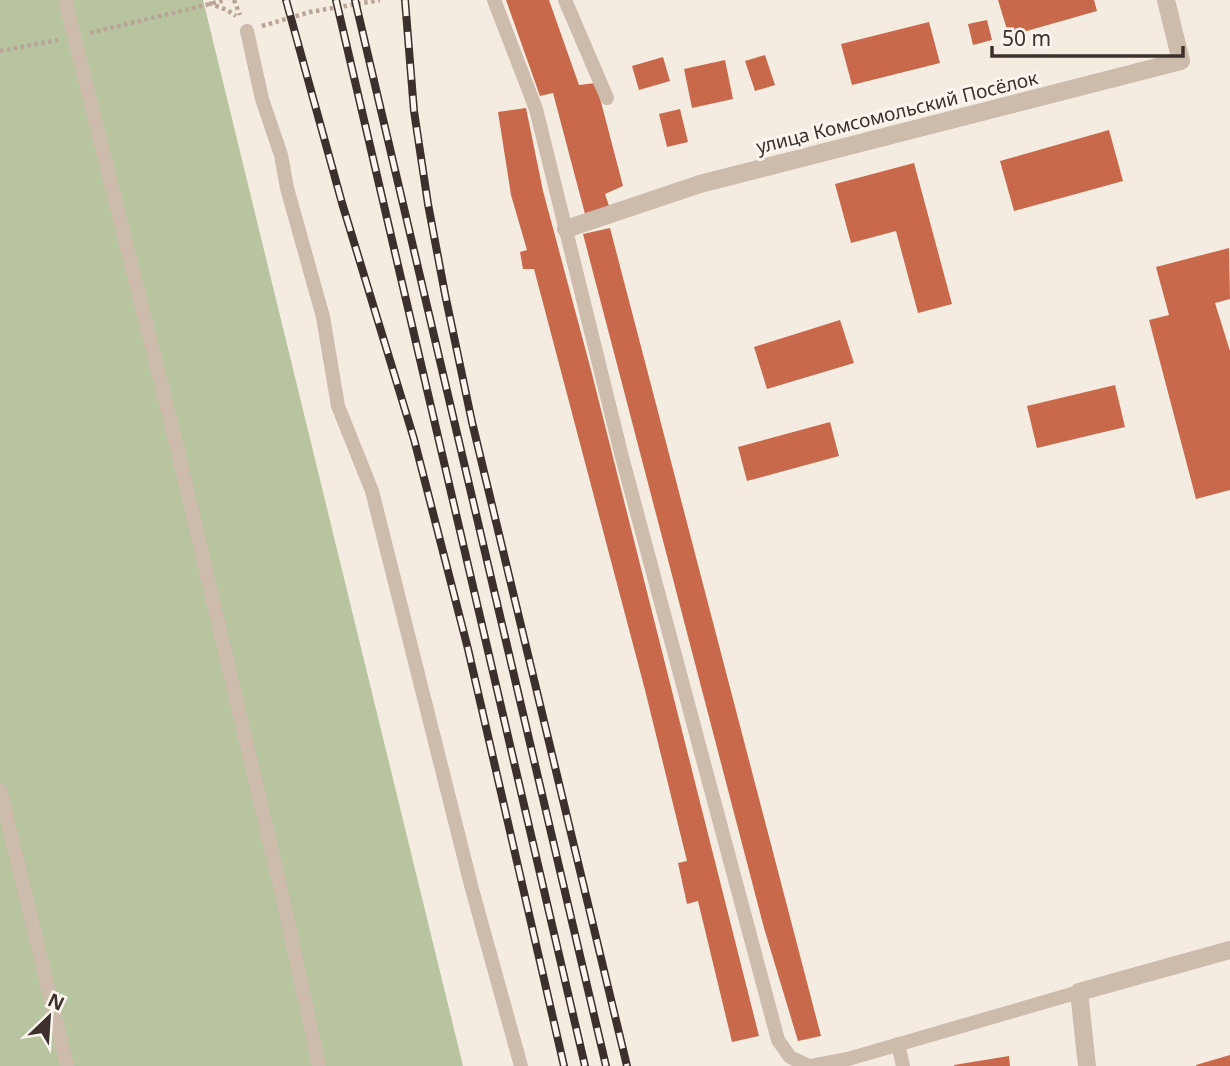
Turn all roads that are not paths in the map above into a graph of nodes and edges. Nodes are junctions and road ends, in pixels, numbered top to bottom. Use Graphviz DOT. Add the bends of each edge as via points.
graph roads {
  1 [pos="65,0"];
  2 [pos="494,0"];
  3 [pos="565,0"];
  4 [pos="1166,0"];
  5 [pos="247,31"];
  6 [pos="607,98"];
  7 [pos="566,229"];
  8 [pos="0,790"];
  9 [pos="1230,950"];
  10 [pos="1079,992"];
  11 [pos="898,1044"];
  12 [pos="790,1062"];
  13 [pos="67,1066"];
  14 [pos="319,1066"];
  15 [pos="521,1066"];
  16 [pos="810,1066"];
  17 [pos="903,1066"];
  18 [pos="1087,1066"];
  1 -- 14 [label="lane" via="175,439"];
  2 -- 7 [label="lane" via="536,108"];
  3 -- 6 [label="lane"];
  4 -- 7 [label="street, улица Комсомольский Посёлок" via="1181,61 700,184"];
  5 -- 15 [label="lane" via="323,317 338,407 372,491"];
  7 -- 12 [label="lane" via="778,1040"];
  8 -- 13 [label="lane"];
  9 -- 10 [label="street"];
  10 -- 11 [label="lane"];
  10 -- 18 [label="street"];
  11 -- 16 [label="lane"];
  11 -- 17 [label="lane"];
  12 -- 16 [label="lane"];
}
